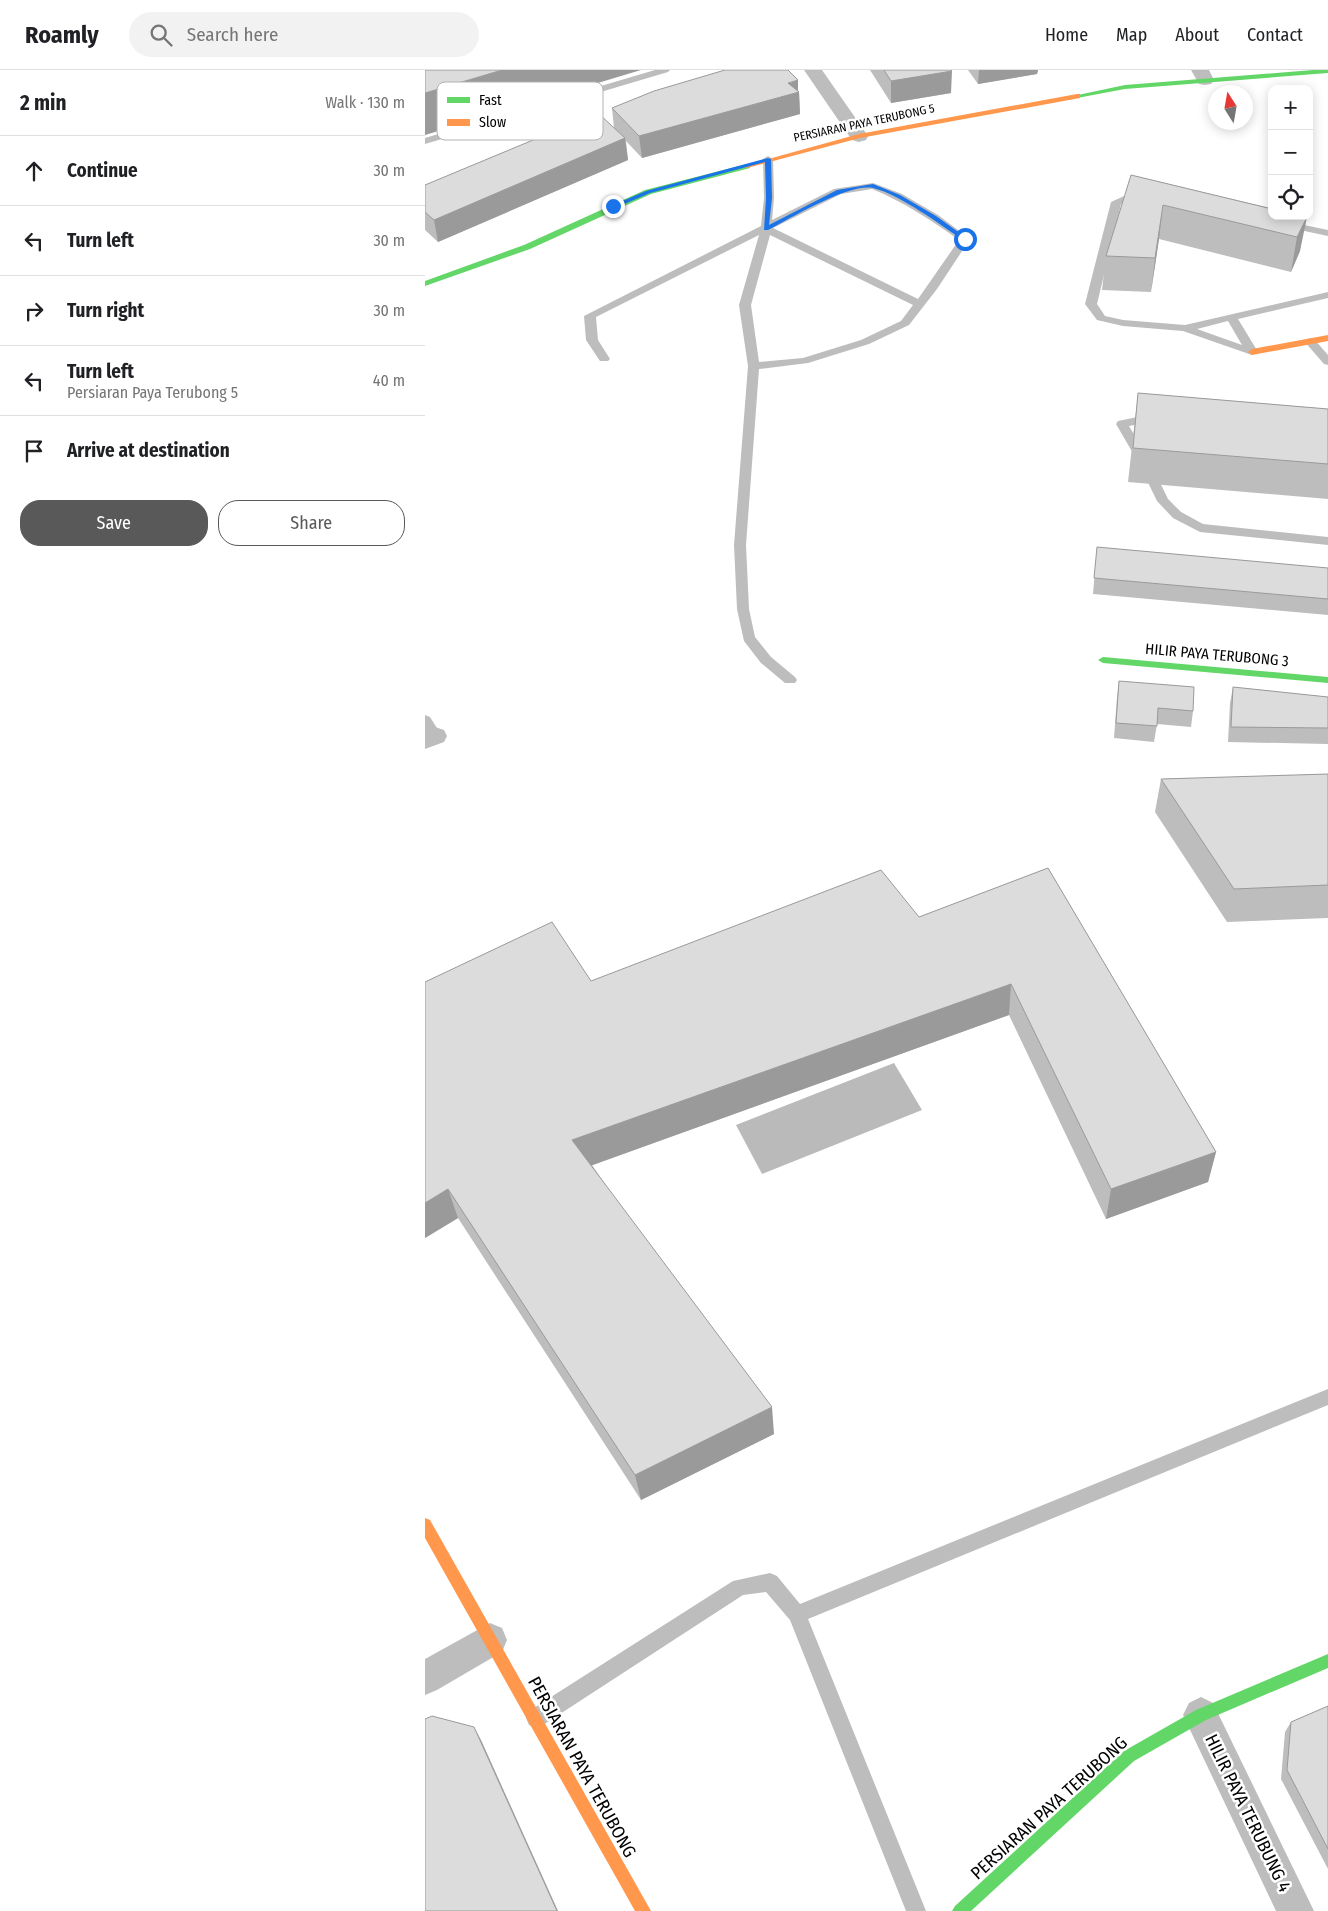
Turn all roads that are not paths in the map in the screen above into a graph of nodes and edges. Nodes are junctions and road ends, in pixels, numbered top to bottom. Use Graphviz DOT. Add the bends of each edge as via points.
graph roads {
  1 [pos="665,70"];
  2 [pos="813,70"];
  3 [pos="1328,71"];
  4 [pos="1203,75"];
  5 [pos="603,88"];
  6 [pos="859,136"];
  7 [pos="437,137"];
  8 [pos="425,141"];
  9 [pos="768,159"];
  10 [pos="1156,196"];
  11 [pos="1275,222"];
  12 [pos="766,229"];
  13 [pos="1328,233"];
  14 [pos="425,284"];
  15 [pos="1328,295"];
  16 [pos="919,304"];
  17 [pos="1232,318"];
  18 [pos="1185,328"];
  19 [pos="1328,338"];
  20 [pos="1311,342"];
  21 [pos="1252,352"];
  22 [pos="604,359"];
  23 [pos="1328,362"];
  24 [pos="754,366"];
  25 [pos="1165,416"];
  26 [pos="1328,540"];
  27 [pos="1103,660"];
  28 [pos="790,680"];
  29 [pos="1328,680"];
  30 [pos="1328,1397"];
  31 [pos="425,1525"];
  32 [pos="797,1614"];
  33 [pos="490,1640"];
  34 [pos="1328,1661"];
  35 [pos="425,1678"];
  36 [pos="1201,1716"];
  37 [pos="536,1718"];
  38 [pos="643,1911"];
  39 [pos="917,1911"];
  40 [pos="960,1911"];
  41 [pos="1295,1911"];
  1 -- 5 [label="lane"];
  2 -- 6 [label="street"];
  3 -- 4 [label="street, PERSIARAN PAYA TERUBONG 5"];
  4 -- 6 [label="street, PERSIARAN PAYA TERUBONG 5"];
  6 -- 9 [label="street, PERSIARAN PAYA TERUBONG 5"];
  7 -- 8 [label="lane"];
  9 -- 12 [label="lane"];
  9 -- 14 [label="street, PERSIARAN PAYA TERUBONG 5" via="648,192 527,247"];
  10 -- 18 [label="lane" via="1133,195 1116,202 1091,304 1101,318"];
  11 -- 13 [label="lane"];
  12 -- 16 [label="lane"];
  12 -- 16 [label="lane" via="839,192 873,186 898,196 965,239"];
  12 -- 22 [label="lane" via="590,316 592,340"];
  12 -- 24 [label="lane" via="745,305"];
  15 -- 17 [label="lane"];
  16 -- 24 [label="lane" via="905,323 865,342 805,361"];
  17 -- 18 [label="lane"];
  17 -- 21 [label="lane"];
  18 -- 21 [label="lane"];
  19 -- 20 [label="street"];
  20 -- 21 [label="street"];
  20 -- 23 [label="lane"];
  24 -- 28 [label="lane" via="740,545 743,609 749,638 766,660"];
  25 -- 26 [label="lane" via="1122,424 1163,501 1177,515 1200,528"];
  27 -- 29 [label="street, HILIR PAYA TERUBONG 3"];
  30 -- 32 [label="lane"];
  31 -- 33 [label="street, PERSIARAN PAYA TERUBONG"];
  32 -- 37 [label="lane" via="769,1582 740,1587"];
  32 -- 39 [label="lane"];
  33 -- 35 [label="street"];
  33 -- 37 [label="street, PERSIARAN PAYA TERUBONG"];
  34 -- 36 [label="street, PERSIARAN PAYA TERUBONG"];
  36 -- 40 [label="street, PERSIARAN PAYA TERUBONG" via="1129,1756"];
  36 -- 41 [label="street, HILIR PAYA TERUBUNG 4"];
  37 -- 38 [label="street, PERSIARAN PAYA TERUBONG"];
}
